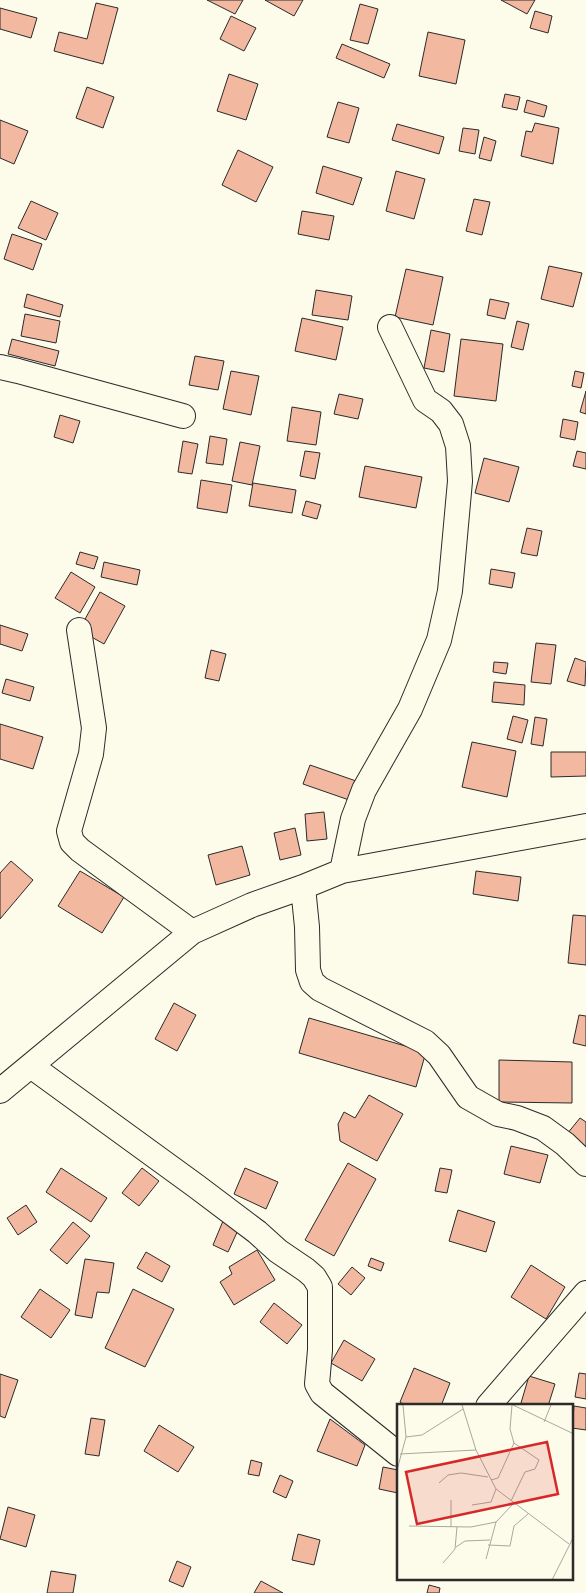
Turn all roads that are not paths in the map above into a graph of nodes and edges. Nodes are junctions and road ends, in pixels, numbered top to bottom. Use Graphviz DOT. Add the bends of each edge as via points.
graph roads {
  1 [pos="390,327"];
  2 [pos="0,367"];
  3 [pos="183,416"];
  4 [pos="79,630"];
  5 [pos="586,826"];
  6 [pos="342,871"];
  7 [pos="303,887"];
  8 [pos="192,932"];
  9 [pos="31,1066"];
  10 [pos="1,1087"];
  11 [pos="586,1164"];
  12 [pos="586,1292"];
  13 [pos="490,1404"];
  14 [pos="397,1453"];
  1 -- 6 [label="street" via="425,400 441,411 451,424 458,446 460,481 450,591 439,640 410,709 364,790 353,819"];
  2 -- 3 [label="street"];
  4 -- 8 [label="street" via="94,728 91,754 69,831 72,842"];
  5 -- 6 [label="street"];
  6 -- 7 [label="street"];
  7 -- 8 [label="street"];
  7 -- 11 [label="street" via="308,970 312,982 425,1042 439,1055 468,1097 498,1114 543,1128"];
  8 -- 9 [label="street"];
  9 -- 10 [label="street"];
  9 -- 14 [label="street" via="314,1277 320,1287 317,1384 322,1393"];
  12 -- 13 [label="street"];
}
